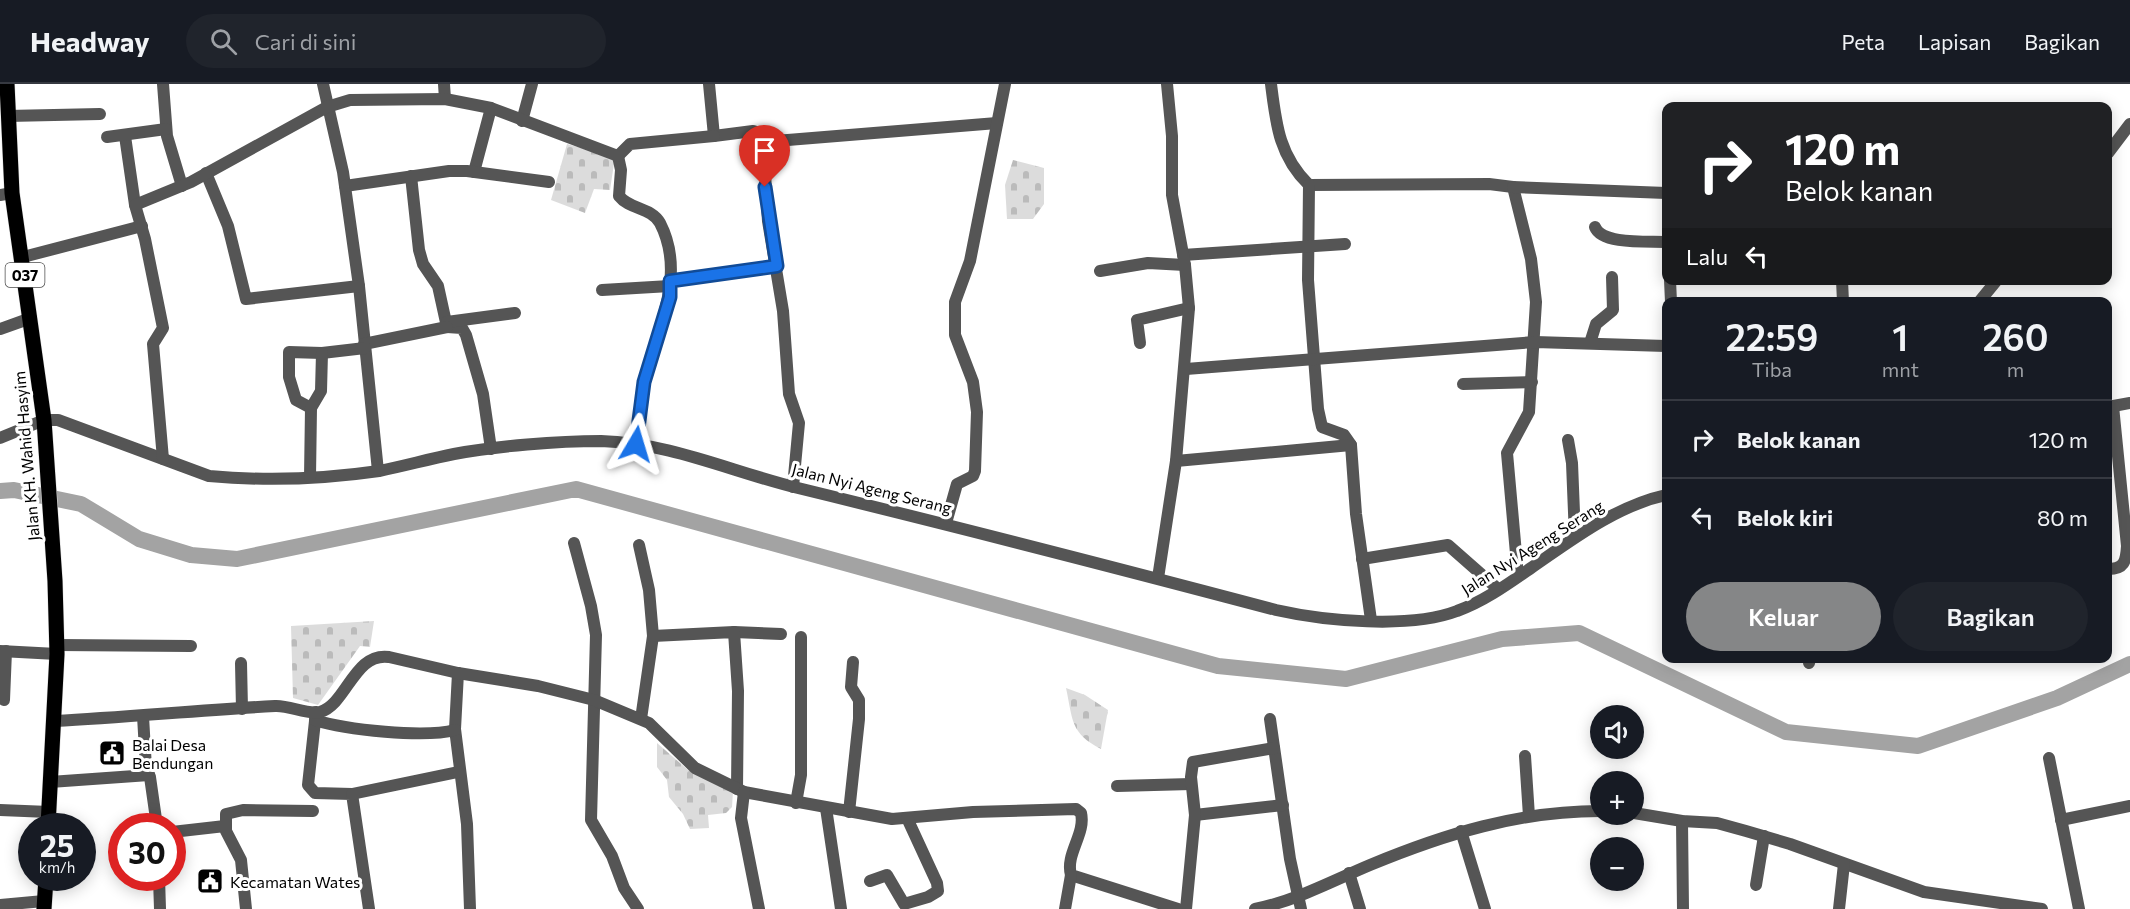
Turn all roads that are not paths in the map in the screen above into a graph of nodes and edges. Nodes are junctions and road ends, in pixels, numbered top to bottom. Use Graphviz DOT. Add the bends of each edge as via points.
graph roads {
  1 [pos="7,84"];
  2 [pos="163,84"];
  3 [pos="323,84"];
  4 [pos="444,84"];
  5 [pos="532,84"];
  6 [pos="709,84"];
  7 [pos="1005,84"];
  8 [pos="1167,84"];
  9 [pos="1271,84"];
  10 [pos="446,99"];
  11 [pos="327,107"];
  12 [pos="490,108"];
  13 [pos="100,114"];
  14 [pos="9,117"];
  15 [pos="522,121"];
  16 [pos="997,123"];
  17 [pos="2130,124"];
  18 [pos="166,129"];
  19 [pos="125,136"];
  20 [pos="714,136"];
  21 [pos="107,137"];
  22 [pos="763,142"];
  23 [pos="2112,148"];
  24 [pos="618,156"];
  25 [pos="474,172"];
  26 [pos="206,173"];
  27 [pos="411,176"];
  28 [pos="549,182"];
  29 [pos="1309,185"];
  30 [pos="182,186"];
  31 [pos="345,186"];
  32 [pos="1513,187"];
  33 [pos="1662,193"];
  34 [pos="6,194"];
  35 [pos="135,205"];
  36 [pos="142,226"];
  37 [pos="1595,227"];
  38 [pos="1662,242"];
  39 [pos="1345,244"];
  40 [pos="1308,246"];
  41 [pos="23,257"];
  42 [pos="1184,260"];
  43 [pos="777,266"];
  44 [pos="1100,271"];
  45 [pos="1612,277"];
  46 [pos="670,284"];
  47 [pos="1993,285"];
  48 [pos="358,286"];
  49 [pos="602,290"];
  50 [pos="1983,297"];
  51 [pos="1189,308"];
  52 [pos="515,313"];
  53 [pos="31,318"];
  54 [pos="446,325"];
  55 [pos="0,329"];
  56 [pos="1535,342"];
  57 [pos="1140,343"];
  58 [pos="1590,343"];
  59 [pos="364,346"];
  60 [pos="1662,346"];
  61 [pos="322,353"];
  62 [pos="1314,361"];
  63 [pos="1186,369"];
  64 [pos="1532,382"];
  65 [pos="1463,384"];
  66 [pos="2130,403"];
  67 [pos="2112,407"];
  68 [pos="311,408"];
  69 [pos="44,420"];
  70 [pos="2112,423"];
  71 [pos="0,438"];
  72 [pos="1568,440"];
  73 [pos="636,444"];
  74 [pos="1351,445"];
  75 [pos="491,449"];
  76 [pos="164,459"];
  77 [pos="1176,461"];
  78 [pos="378,471"];
  79 [pos="310,477"];
  80 [pos="793,487"];
  81 [pos="1662,497"];
  82 [pos="946,523"];
  83 [pos="1575,537"];
  84 [pos="574,543"];
  85 [pos="639,545"];
  86 [pos="1362,559"];
  87 [pos="2127,564"];
  88 [pos="2112,569"];
  89 [pos="1518,576"];
  90 [pos="1158,578"];
  91 [pos="1498,589"];
  92 [pos="1371,620"];
  93 [pos="734,632"];
  94 [pos="781,634"];
  95 [pos="653,636"];
  96 [pos="801,637"];
  97 [pos="190,646"];
  98 [pos="57,650"];
  99 [pos="3,651"];
  100 [pos="853,662"];
  101 [pos="241,663"];
  102 [pos="458,673"];
  103 [pos="4,700"];
  104 [pos="594,700"];
  105 [pos="242,709"];
  106 [pos="143,716"];
  107 [pos="315,716"];
  108 [pos="641,719"];
  109 [pos="1270,719"];
  110 [pos="55,721"];
  111 [pos="455,730"];
  112 [pos="1274,748"];
  113 [pos="1525,756"];
  114 [pos="2049,758"];
  115 [pos="458,772"];
  116 [pos="149,774"];
  117 [pos="50,782"];
  118 [pos="1191,784"];
  119 [pos="1117,786"];
  120 [pos="741,790"];
  121 [pos="352,794"];
  122 [pos="796,802"];
  123 [pos="1283,805"];
  124 [pos="2130,806"];
  125 [pos="826,808"];
  126 [pos="0,810"];
  127 [pos="313,811"];
  128 [pos="849,812"];
  129 [pos="1590,812"];
  130 [pos="18,813"];
  131 [pos="49,813"];
  132 [pos="155,813"];
  133 [pos="1196,814"];
  134 [pos="1644,815"];
  135 [pos="1529,816"];
  136 [pos="907,818"];
  137 [pos="2061,820"];
  138 [pos="1682,821"];
  139 [pos="225,826"];
  140 [pos="186,830"];
  141 [pos="1461,831"];
  142 [pos="1764,836"];
  143 [pos="1844,864"];
  144 [pos="1349,873"];
  145 [pos="1071,875"];
  146 [pos="870,881"];
  147 [pos="1756,885"];
  148 [pos="159,891"];
  149 [pos="1297,896"];
  150 [pos="929,903"];
  151 [pos="0,905"];
  152 [pos="44,905"];
  153 [pos="2007,907"];
  154 [pos="160,909"];
  155 [pos="246,909"];
  156 [pos="369,909"];
  157 [pos="470,909"];
  158 [pos="638,909"];
  159 [pos="759,909"];
  160 [pos="841,909"];
  161 [pos="1065,909"];
  162 [pos="1178,909"];
  163 [pos="1186,909"];
  164 [pos="1255,909"];
  165 [pos="1301,909"];
  166 [pos="1360,909"];
  167 [pos="1485,909"];
  168 [pos="1683,909"];
  169 [pos="1839,909"];
  170 [pos="2042,909"];
  171 [pos="2079,909"];
  1 -- 14 [label="main road, Jalan KH. Wahid Hasyim / 037"];
  2 -- 18 [label="street"];
  3 -- 11 [label="street"];
  4 -- 10 [label="street"];
  5 -- 15 [label="street"];
  6 -- 20 [label="street"];
  7 -- 16 [label="street"];
  8 -- 42 [label="street" via="1172,195"];
  9 -- 29 [label="street" via="1285,155"];
  10 -- 11 [label="street" via="350,100"];
  10 -- 12 [label="street"];
  11 -- 26 [label="street"];
  11 -- 31 [label="street"];
  12 -- 15 [label="street"];
  12 -- 25 [label="street"];
  13 -- 14 [label="street"];
  14 -- 34 [label="main road, Jalan KH. Wahid Hasyim / 037"];
  15 -- 24 [label="street"];
  16 -- 22 [label="street"];
  16 -- 82 [label="street" via="970,261 955,302 955,335 973,382 977,412 975,471 957,484"];
  17 -- 23 [label="street"];
  18 -- 19 [label="street"];
  18 -- 30 [label="street"];
  19 -- 21 [label="street"];
  19 -- 35 [label="street"];
  20 -- 22 [label="street" via="753,131 759,133"];
  20 -- 24 [label="street" via="630,144"];
  22 -- 43 [label="street"];
  24 -- 46 [label="street" via="619,196 629,205 654,214 660,224 667,245"];
  25 -- 27 [label="street"];
  25 -- 28 [label="street"];
  26 -- 30 [label="street"];
  26 -- 48 [label="street" via="228,226 246,299"];
  27 -- 31 [label="street"];
  27 -- 54 [label="street" via="419,250 438,286"];
  29 -- 32 [label="street"];
  29 -- 40 [label="street"];
  30 -- 35 [label="street"];
  31 -- 48 [label="street"];
  32 -- 33 [label="street"];
  32 -- 56 [label="street" via="1534,274"];
  34 -- 41 [label="main road, Jalan KH. Wahid Hasyim / 037"];
  35 -- 36 [label="street"];
  36 -- 41 [label="street"];
  36 -- 76 [label="street" via="163,328 153,344"];
  37 -- 38 [label="street" via="1607,238"];
  39 -- 40 [label="street"];
  40 -- 42 [label="street"];
  40 -- 62 [label="street"];
  41 -- 53 [label="main road, Jalan KH. Wahid Hasyim / 037"];
  42 -- 44 [label="street"];
  42 -- 51 [label="street"];
  43 -- 46 [label="street"];
  43 -- 80 [label="street" via="789,394 799,423"];
  45 -- 58 [label="street" via="1613,310 1599,320"];
  46 -- 49 [label="street"];
  46 -- 73 [label="street" via="670,297 644,382"];
  47 -- 50 [label="street"];
  48 -- 59 [label="street"];
  51 -- 57 [label="street" via="1137,320"];
  51 -- 63 [label="street"];
  52 -- 54 [label="street"];
  53 -- 55 [label="street"];
  53 -- 69 [label="main road, Jalan KH. Wahid Hasyim / 037"];
  54 -- 59 [label="street"];
  54 -- 75 [label="street" via="462,328 466,335 483,394"];
  56 -- 58 [label="street"];
  56 -- 62 [label="street"];
  56 -- 64 [label="street"];
  58 -- 60 [label="street"];
  59 -- 61 [label="street"];
  59 -- 78 [label="street"];
  61 -- 68 [label="street" via="321,391"];
  61 -- 68 [label="street" via="289,352 289,377 296,400"];
  62 -- 63 [label="street"];
  62 -- 74 [label="street" via="1323,427 1344,435"];
  63 -- 77 [label="street"];
  64 -- 65 [label="street"];
  64 -- 89 [label="street" via="1527,419 1507,453"];
  66 -- 67 [label="street"];
  68 -- 79 [label="street"];
  69 -- 71 [label="street"];
  69 -- 76 [label="street, Jalan Nyi Ageng Serang" via="69,422"];
  69 -- 98 [label="main road, Jalan KH. Wahid Hasyim / 037"];
  70 -- 87 [label="street"];
  72 -- 83 [label="street"];
  73 -- 75 [label="street, Jalan Nyi Ageng Serang" via="600,441"];
  73 -- 80 [label="street, Jalan Nyi Ageng Serang" via="667,448"];
  74 -- 77 [label="street"];
  74 -- 86 [label="street"];
  75 -- 78 [label="street, Jalan Nyi Ageng Serang"];
  76 -- 79 [label="street, Jalan Nyi Ageng Serang" via="209,476"];
  77 -- 90 [label="street"];
  78 -- 79 [label="street, Jalan Nyi Ageng Serang"];
  80 -- 82 [label="street, Jalan Nyi Ageng Serang"];
  81 -- 83 [label="street, Jalan Nyi Ageng Serang" via="1611,516"];
  82 -- 90 [label="street, Jalan Nyi Ageng Serang"];
  83 -- 89 [label="street, Jalan Nyi Ageng Serang"];
  84 -- 104 [label="street" via="594,619"];
  85 -- 95 [label="street" via="649,590"];
  86 -- 91 [label="street" via="1448,544"];
  86 -- 92 [label="street"];
  87 -- 88 [label="street"];
  89 -- 91 [label="street, Jalan Nyi Ageng Serang"];
  90 -- 92 [label="street, Jalan Nyi Ageng Serang" via="1311,618"];
  91 -- 92 [label="street, Jalan Nyi Ageng Serang" via="1454,612 1404,620"];
  93 -- 94 [label="street"];
  93 -- 95 [label="street"];
  93 -- 120 [label="street"];
  95 -- 108 [label="street"];
  96 -- 122 [label="street" via="801,775"];
  97 -- 98 [label="street"];
  98 -- 99 [label="street"];
  98 -- 110 [label="main road, Jalan KH. Wahid Hasyim / 037"];
  99 -- 103 [label="street"];
  100 -- 128 [label="street" via="850,687 859,700 859,719"];
  101 -- 105 [label="street"];
  102 -- 104 [label="street"];
  102 -- 107 [label="street" via="378,657 362,667 329,707"];
  102 -- 111 [label="street"];
  104 -- 108 [label="street"];
  104 -- 158 [label="street" via="591,820"];
  105 -- 106 [label="street"];
  105 -- 107 [label="street" via="285,706"];
  106 -- 110 [label="street"];
  106 -- 116 [label="street"];
  107 -- 111 [label="street" via="339,727 423,733"];
  107 -- 121 [label="street" via="310,789 315,793"];
  108 -- 120 [label="street" via="654,726 695,768"];
  109 -- 112 [label="street"];
  110 -- 117 [label="main road, Jalan KH. Wahid Hasyim / 037"];
  111 -- 115 [label="street"];
  112 -- 118 [label="street" via="1197,760 1191,766"];
  112 -- 123 [label="street"];
  113 -- 135 [label="street"];
  114 -- 137 [label="street"];
  115 -- 121 [label="street"];
  115 -- 157 [label="street" via="467,824"];
  116 -- 117 [label="street"];
  116 -- 132 [label="street"];
  117 -- 131 [label="main road, Jalan KH. Wahid Hasyim / 037"];
  118 -- 119 [label="street"];
  118 -- 133 [label="street"];
  120 -- 122 [label="street"];
  120 -- 159 [label="street" via="741,818"];
  121 -- 156 [label="street"];
  122 -- 125 [label="street"];
  123 -- 133 [label="street"];
  123 -- 149 [label="street"];
  124 -- 137 [label="street"];
  125 -- 128 [label="street"];
  125 -- 160 [label="street"];
  126 -- 130 [label="street"];
  127 -- 139 [label="street" via="231,812 225,816"];
  128 -- 136 [label="street"];
  129 -- 135 [label="street"];
  133 -- 163 [label="street"];
  134 -- 138 [label="street"];
  135 -- 141 [label="street"];
  136 -- 145 [label="street" via="1076,809 1082,822 1069,865"];
  136 -- 150 [label="street" via="937,883 938,891"];
  137 -- 171 [label="street"];
  138 -- 142 [label="street" via="1717,823"];
  138 -- 168 [label="street"];
  139 -- 140 [label="street"];
  139 -- 155 [label="street" via="241,860"];
  141 -- 144 [label="street"];
  141 -- 167 [label="street"];
  142 -- 143 [label="street"];
  142 -- 147 [label="street"];
  143 -- 153 [label="street" via="1924,892"];
  143 -- 169 [label="street"];
  144 -- 149 [label="street"];
  144 -- 166 [label="street"];
  145 -- 161 [label="street"];
  145 -- 162 [label="street"];
  146 -- 150 [label="street" via="887,875 902,903"];
  148 -- 154 [label="street"];
  149 -- 164 [label="street"];
  149 -- 165 [label="street"];
  151 -- 152 [label="street"];
  153 -- 170 [label="street"];
}
